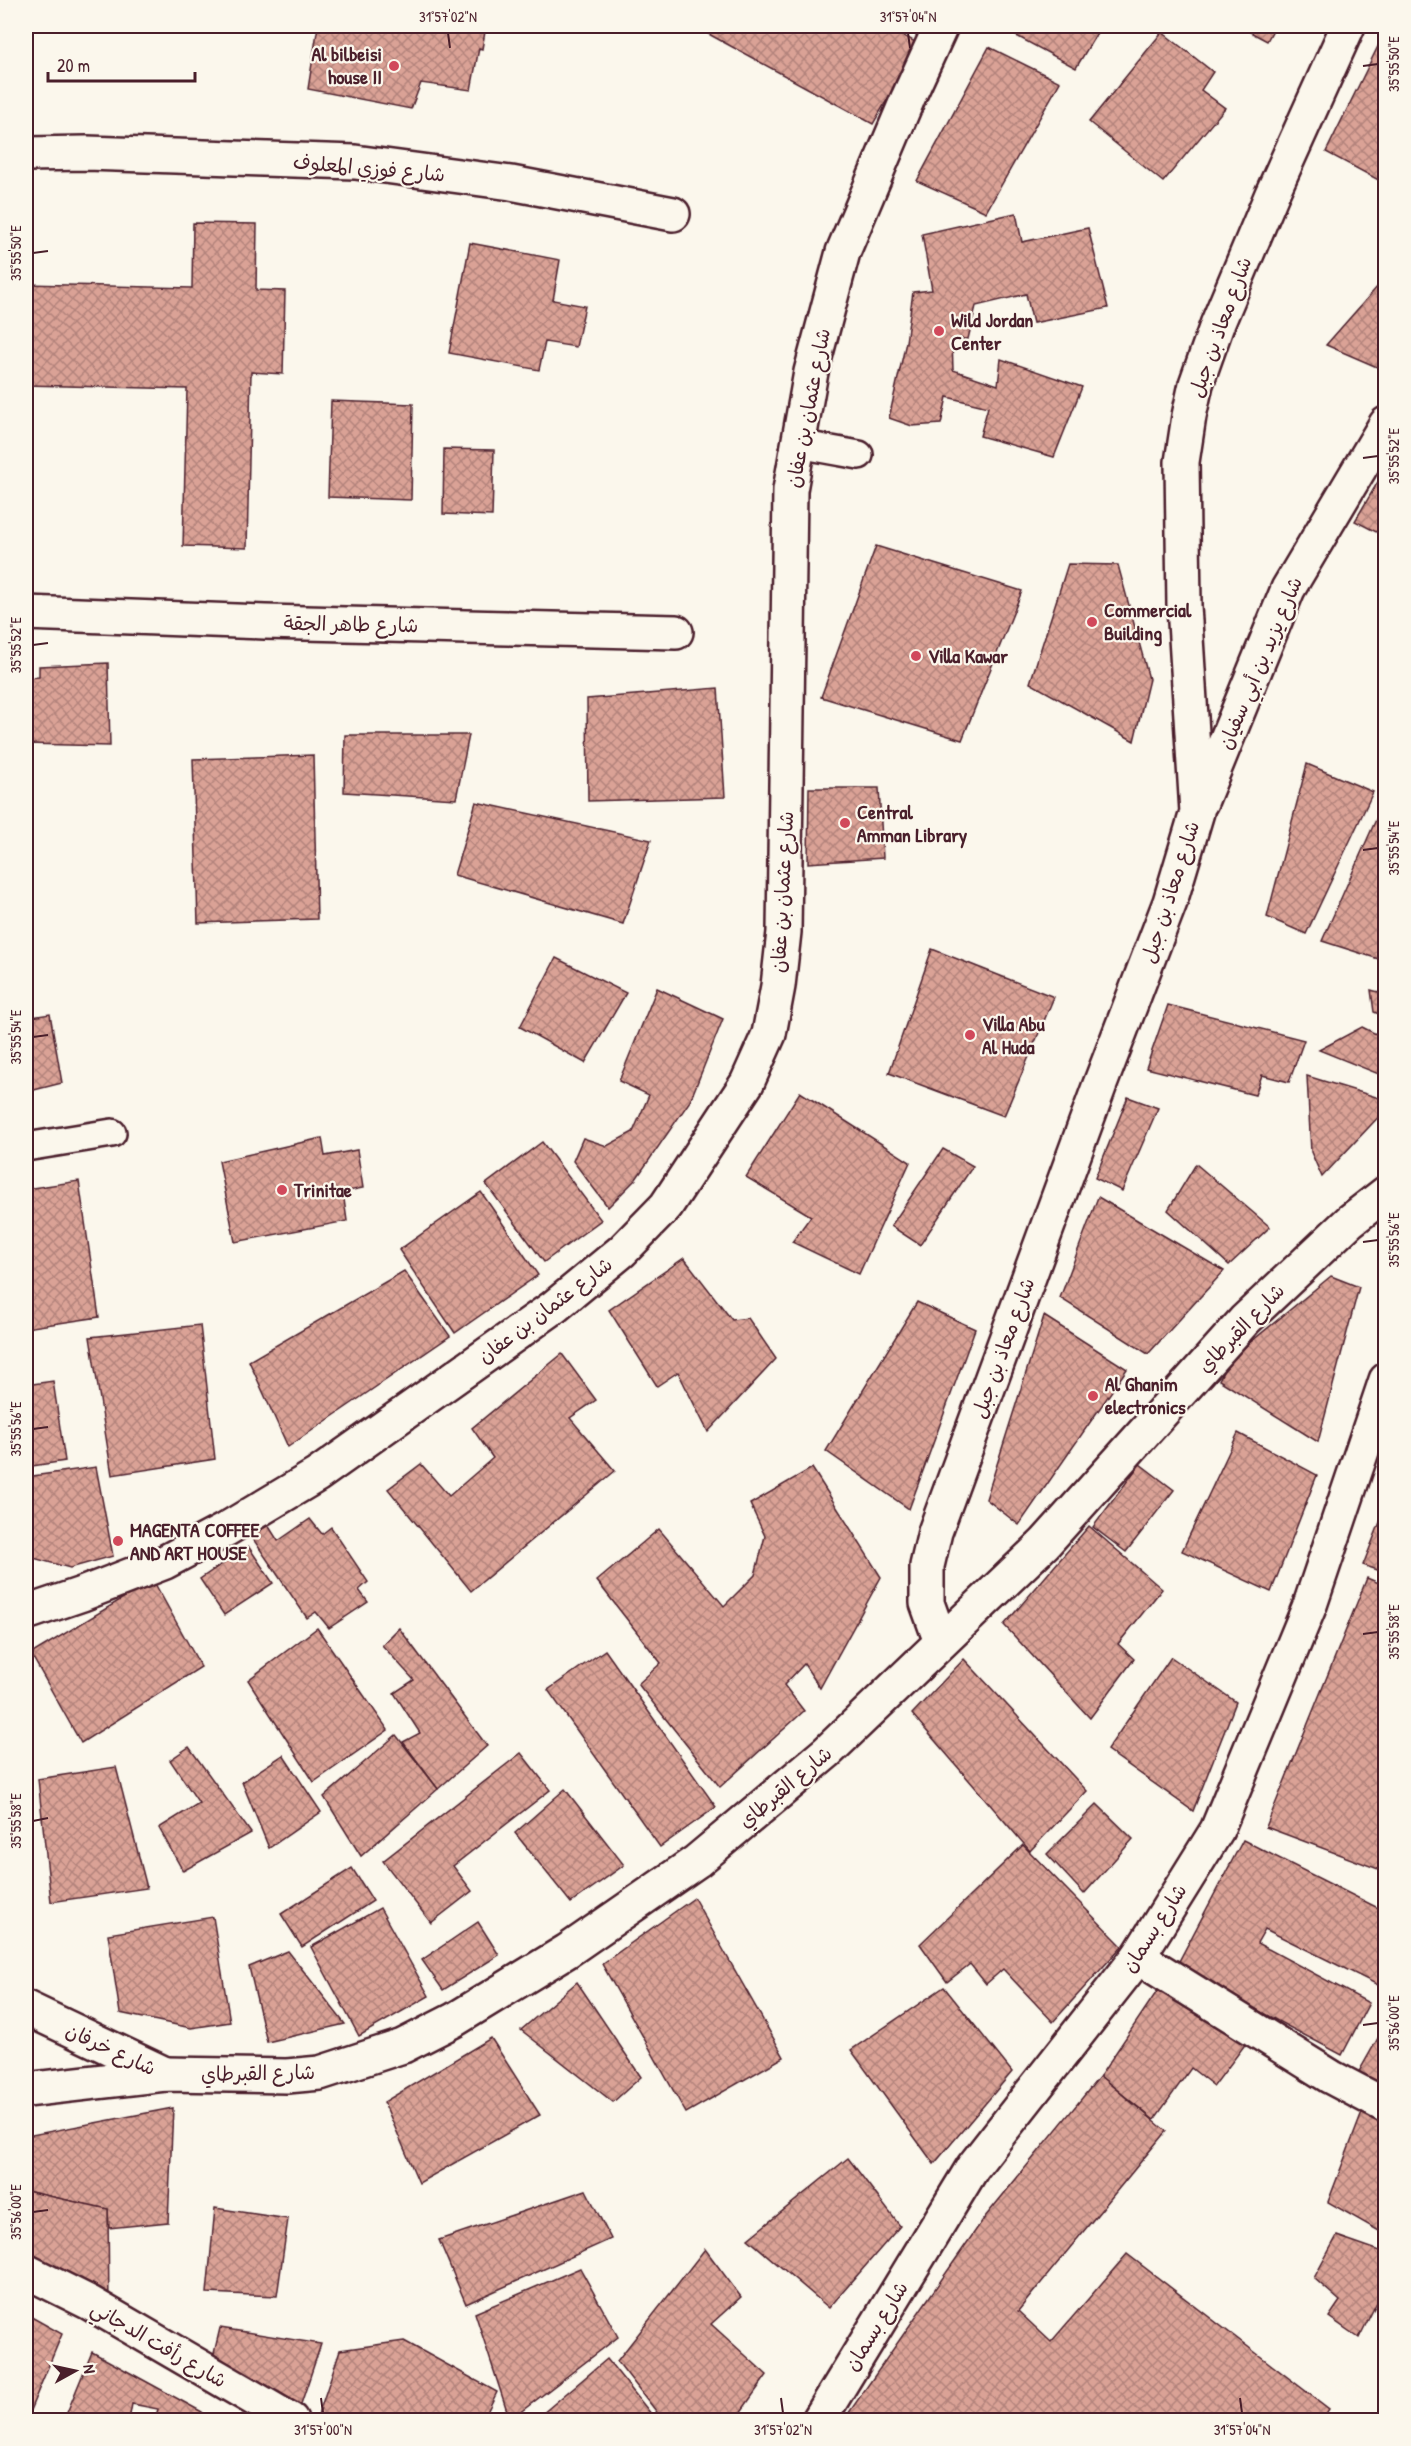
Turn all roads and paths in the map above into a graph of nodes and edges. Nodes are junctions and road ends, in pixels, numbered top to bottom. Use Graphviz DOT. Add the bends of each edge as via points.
graph roads {
  1 [pos="942,26"];
  2 [pos="1348,26"];
  3 [pos="26,154"];
  4 [pos="673,214"];
  5 [pos="1386,424"];
  6 [pos="798,444"];
  7 [pos="859,455"];
  8 [pos="26,613"];
  9 [pos="676,632"];
  10 [pos="1197,812"];
  11 [pos="112,1133"];
  12 [pos="26,1147"];
  13 [pos="1386,1193"];
  14 [pos="1386,1380"];
  15 [pos="26,1613"];
  16 [pos="941,1642"];
  17 [pos="1138,1958"];
  18 [pos="26,2008"];
  19 [pos="165,2074"];
  20 [pos="26,2090"];
  21 [pos="1386,2106"];
  22 [pos="26,2271"];
  23 [pos="291,2421"];
  24 [pos="819,2421"];
  1 -- 6 [label="street, شارع عثمان بن عفان" via="843,252 811,372"];
  2 -- 10 [label="street, شارع معاذ بن جبل" via="1218,325 1196,384 1189,416 1182,462 1184,584"];
  3 -- 4 [label="street, شارع فوزي المعلوف" via="355,162 511,183"];
  5 -- 10 [label="street, شارع يزيد بن أبي سفيان" via="1288,589"];
  6 -- 7 [label="lane"];
  6 -- 15 [label="street, شارع عثمان بن عفان" via="790,490 784,932 778,986 769,1034 747,1083 720,1127 666,1206 622,1251 554,1307 317,1475 165,1562"];
  8 -- 9 [label="street, شارع طاهر الجقة"];
  10 -- 16 [label="street, شارع معاذ بن جبل" via="1170,902 935,1532 927,1566 927,1603"];
  11 -- 12 [label="lane"];
  13 -- 16 [label="street, شارع القبرطاي" via="1350,1221 1245,1320 1045,1543"];
  14 -- 17 [label="street, شارع بسمان" via="1310,1605 1217,1830"];
  16 -- 19 [label="street, شارع القبرطاي" via="827,1752 697,1861 567,1951 454,2020 403,2046 320,2073"];
  17 -- 21 [label="street" via="1331,2077"];
  17 -- 24 [label="street, شارع بسمان" via="974,2167"];
  18 -- 19 [label="street, شارع خرفان"];
  19 -- 20 [label="street, شارع القبرطاي"];
  22 -- 23 [label="street, شارع رأفت الدجاني" via="90,2303"];
}
